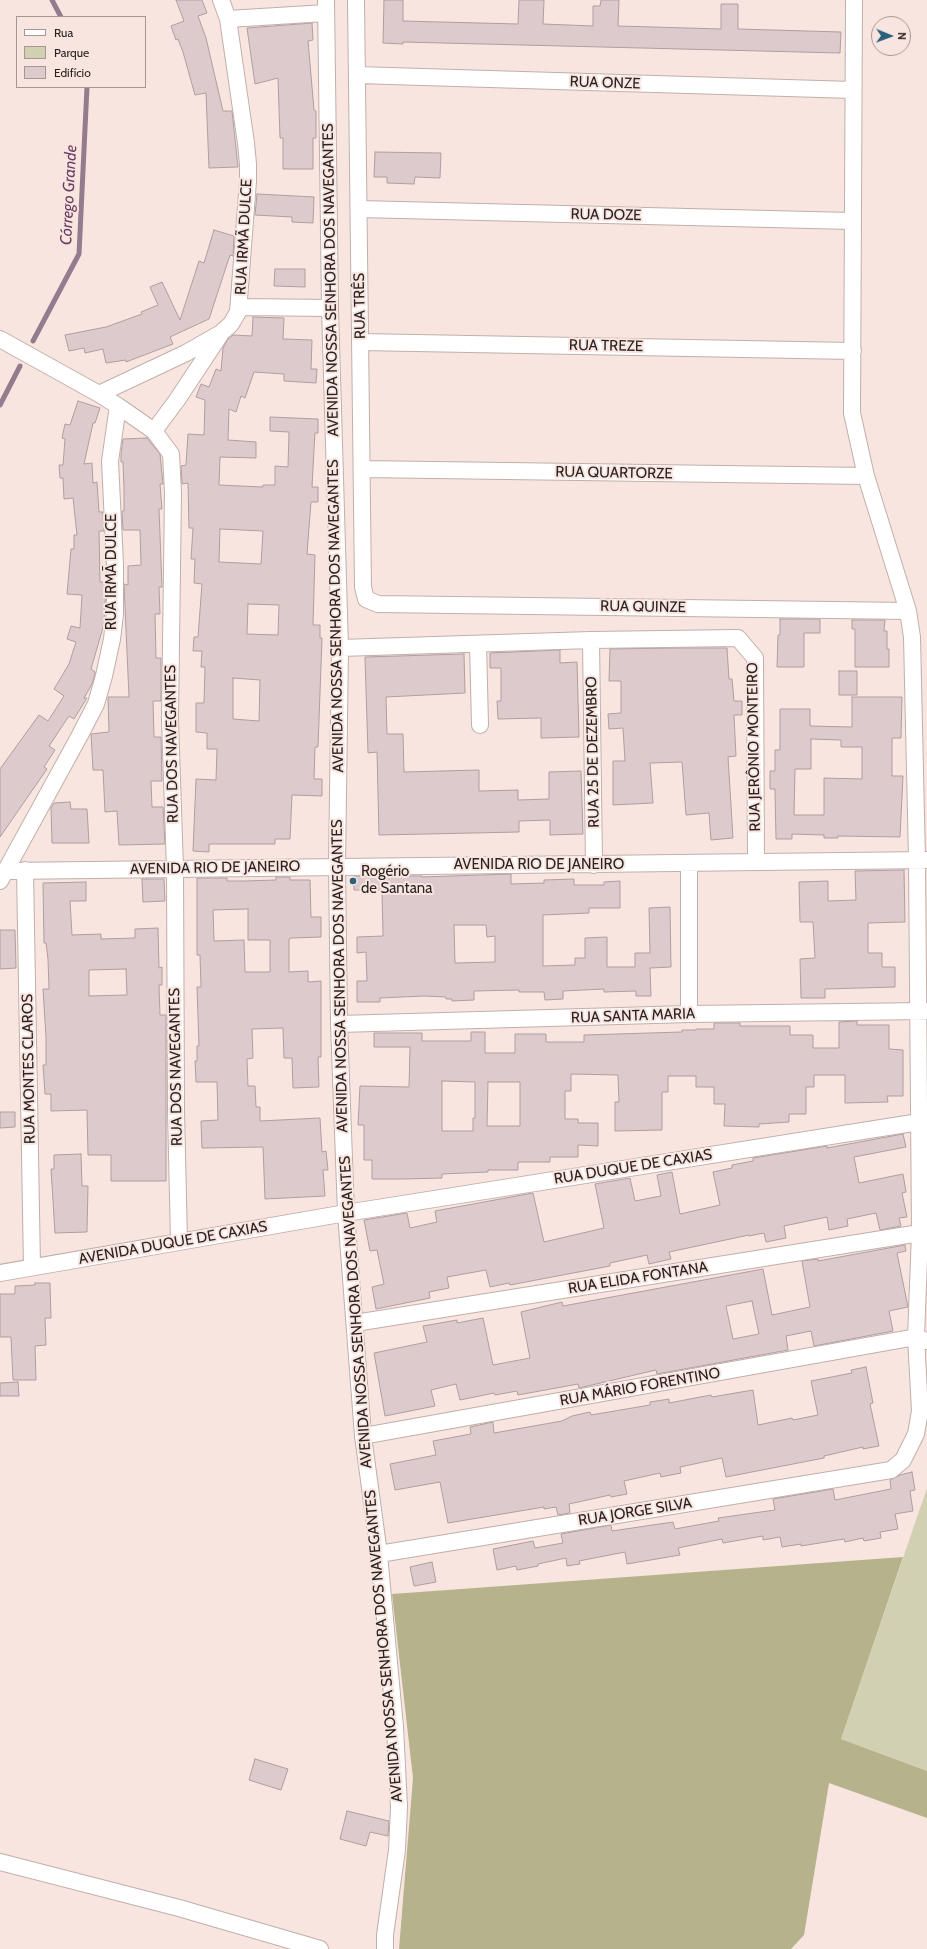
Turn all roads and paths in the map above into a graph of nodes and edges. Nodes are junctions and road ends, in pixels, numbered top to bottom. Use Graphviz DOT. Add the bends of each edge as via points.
graph roads {
  1 [pos="221,0"];
  2 [pos="356,0"];
  3 [pos="854,0"];
  4 [pos="326,6"];
  5 [pos="228,19"];
  6 [pos="357,75"];
  7 [pos="853,90"];
  8 [pos="359,209"];
  9 [pos="852,221"];
  10 [pos="240,307"];
  11 [pos="330,308"];
  12 [pos="221,333"];
  13 [pos="0,339"];
  14 [pos="360,342"];
  15 [pos="852,351"];
  16 [pos="99,394"];
  17 [pos="118,406"];
  18 [pos="154,431"];
  19 [pos="362,469"];
  20 [pos="866,476"];
  21 [pos="378,604"];
  22 [pos="908,611"];
  23 [pos="591,640"];
  24 [pos="478,644"];
  25 [pos="340,648"];
  26 [pos="480,725"];
  27 [pos="922,860"];
  28 [pos="756,861"];
  29 [pos="689,863"];
  30 [pos="594,865"];
  31 [pos="337,866"];
  32 [pos="175,869"];
  33 [pos="25,870"];
  34 [pos="3,876"];
  35 [pos="922,1011"];
  36 [pos="689,1014"];
  37 [pos="339,1024"];
  38 [pos="919,1122"];
  39 [pos="346,1213"];
  40 [pos="920,1233"];
  41 [pos="179,1241"];
  42 [pos="32,1267"];
  43 [pos="0,1273"];
  44 [pos="355,1323"];
  45 [pos="921,1339"];
  46 [pos="363,1436"];
  47 [pos="379,1554"];
  48 [pos="0,1862"];
  49 [pos="320,1949"];
  50 [pos="385,1949"];
  1 -- 5 [label="street, RUA IRMÃ DULCE"];
  2 -- 6 [label="street, RUA TRÊS"];
  3 -- 7 [label="street"];
  4 -- 5 [label="street"];
  4 -- 11 [label="street, AVENIDA NOSSA SENHORA DOS NAVEGANTES"];
  5 -- 10 [label="street, RUA IRMÃ DULCE" via="248,164"];
  6 -- 7 [label="street, RUA ONZE"];
  6 -- 8 [label="street, RUA TRÊS"];
  7 -- 9 [label="street"];
  8 -- 9 [label="street, RUA DOZE"];
  8 -- 14 [label="street, RUA TRÊS"];
  9 -- 15 [label="street"];
  10 -- 11 [label="street"];
  10 -- 12 [label="street, RUA IRMÃ DULCE" via="231,324"];
  11 -- 25 [label="street, AVENIDA NOSSA SENHORA DOS NAVEGANTES"];
  12 -- 16 [label="street, RUA IRMÃ DULCE" via="186,354"];
  12 -- 18 [label="street"];
  13 -- 16 [label="street, RUA DOS NAVEGANTES"];
  14 -- 15 [label="street, RUA TREZE"];
  14 -- 19 [label="street, RUA TRÊS"];
  15 -- 20 [label="street" via="852,413"];
  16 -- 17 [label="street, RUA DOS NAVEGANTES"];
  17 -- 18 [label="street, RUA DOS NAVEGANTES"];
  17 -- 34 [label="street, RUA IRMÃ DULCE" via="110,461 115,614 104,676 93,711"];
  18 -- 32 [label="street, RUA DOS NAVEGANTES" via="171,454 173,466 170,720"];
  19 -- 20 [label="street, RUA QUARTORZE"];
  19 -- 21 [label="street, RUA TRÊS" via="362,588 366,599"];
  20 -- 22 [label="street"];
  21 -- 22 [label="street, RUA QUINZE"];
  22 -- 27 [label="street" via="912,637"];
  23 -- 24 [label="street"];
  23 -- 28 [label="street, RUA JERÔNIO MONTEIRO" via="738,638 755,658"];
  23 -- 30 [label="street, RUA 25 DE DEZEMBRO"];
  24 -- 25 [label="street"];
  24 -- 26 [label="street"];
  25 -- 31 [label="street, AVENIDA NOSSA SENHORA DOS NAVEGANTES"];
  27 -- 28 [label="street, AVENIDA RIO DE JANEIRO"];
  27 -- 35 [label="street"];
  28 -- 29 [label="street, AVENIDA RIO DE JANEIRO"];
  29 -- 30 [label="street, AVENIDA RIO DE JANEIRO"];
  29 -- 36 [label="street"];
  30 -- 31 [label="street, AVENIDA RIO DE JANEIRO"];
  31 -- 32 [label="street, AVENIDA RIO DE JANEIRO"];
  31 -- 37 [label="street, AVENIDA NOSSA SENHORA DOS NAVEGANTES"];
  32 -- 33 [label="street, AVENIDA RIO DE JANEIRO"];
  32 -- 41 [label="street, RUA DOS NAVEGANTES"];
  33 -- 34 [label="street, AVENIDA RIO DE JANEIRO"];
  33 -- 42 [label="street, RUA MONTES CLAROS"];
  35 -- 36 [label="street, RUA SANTA MARIA"];
  35 -- 38 [label="street"];
  36 -- 37 [label="street, RUA SANTA MARIA"];
  37 -- 39 [label="street, AVENIDA NOSSA SENHORA DOS NAVEGANTES"];
  38 -- 39 [label="street, RUA DUQUE DE CAXIAS"];
  38 -- 40 [label="street"];
  39 -- 41 [label="street, AVENIDA DUQUE DE CAXIAS"];
  39 -- 44 [label="street, AVENIDA NOSSA SENHORA DOS NAVEGANTES"];
  40 -- 44 [label="street, RUA ELIDA FONTANA"];
  40 -- 45 [label="street"];
  41 -- 42 [label="street, AVENIDA DUQUE DE CAXIAS"];
  42 -- 43 [label="street, AVENIDA DUQUE DE CAXIAS"];
  44 -- 46 [label="street, AVENIDA NOSSA SENHORA DOS NAVEGANTES"];
  45 -- 46 [label="street, RUA MÁRIO FORENTINO"];
  45 -- 47 [label="street, RUA JORGE SILVA" via="920,1411 916,1434 903,1460 891,1470"];
  46 -- 47 [label="street, AVENIDA NOSSA SENHORA DOS NAVEGANTES"];
  47 -- 50 [label="street, AVENIDA NOSSA SENHORA DOS NAVEGANTES" via="400,1807"];
  48 -- 49 [label="street" via="179,1908"];
}
